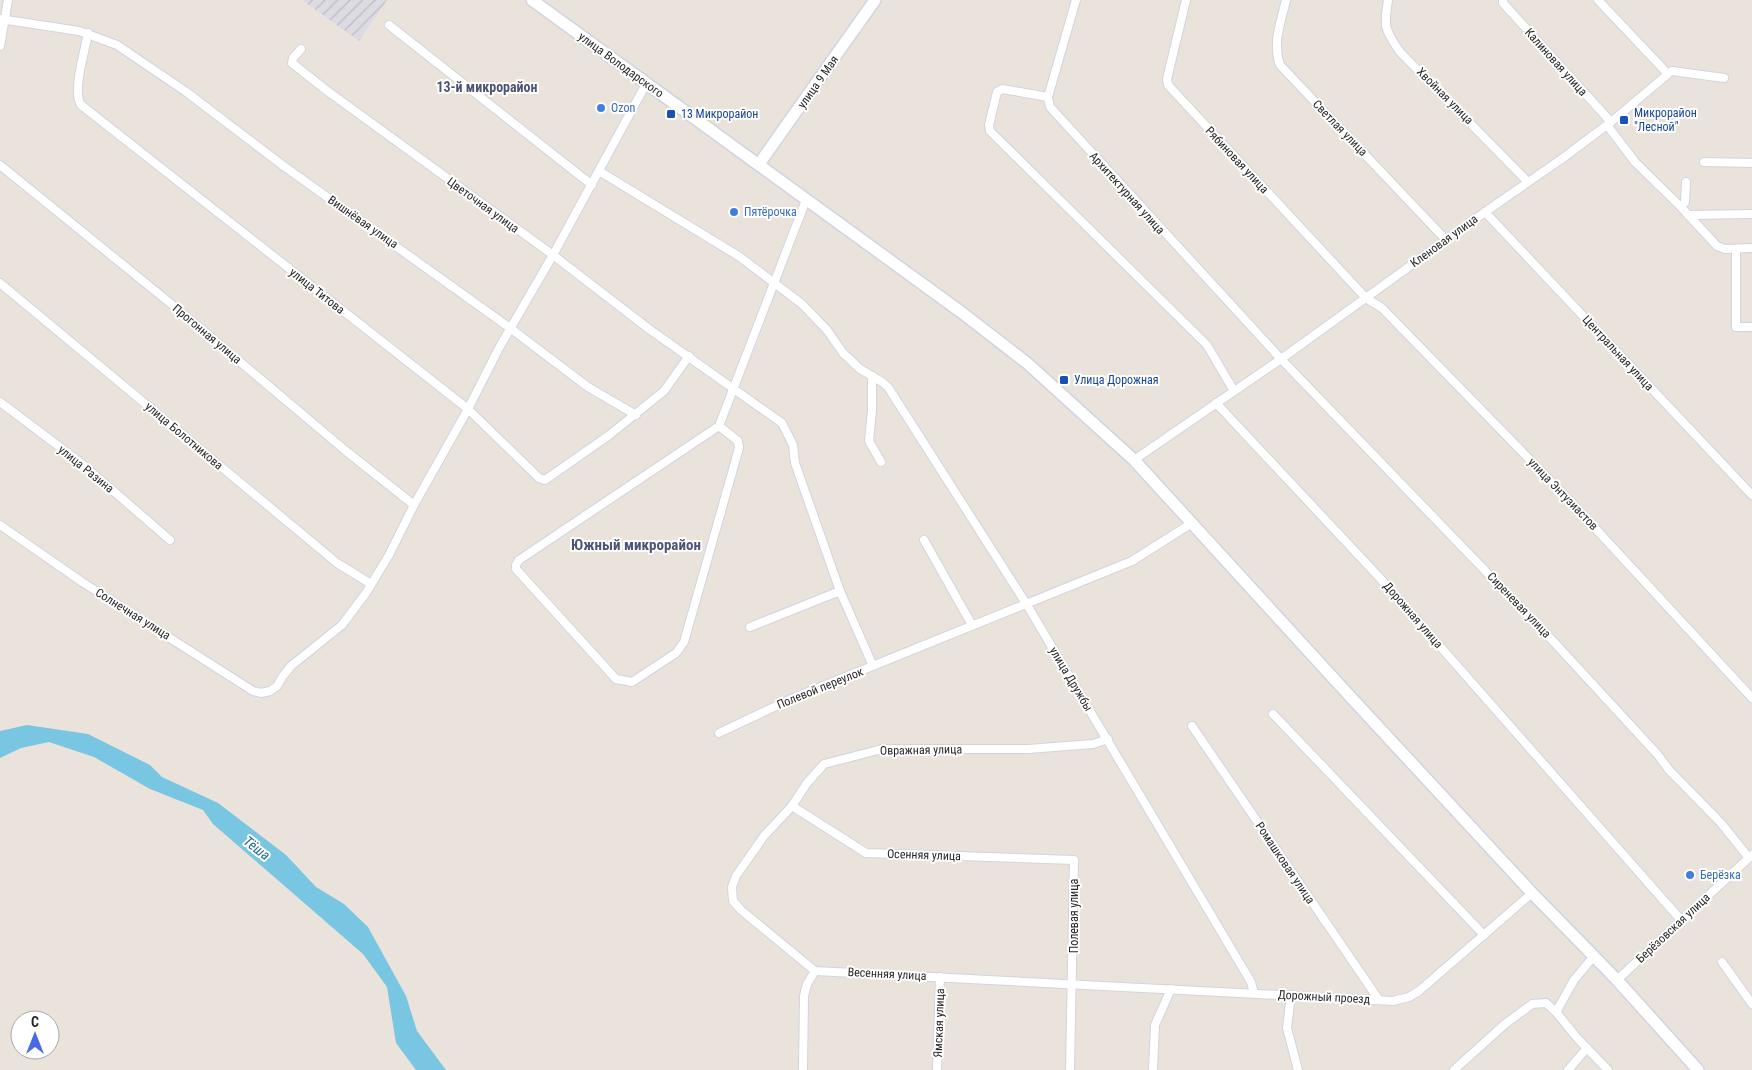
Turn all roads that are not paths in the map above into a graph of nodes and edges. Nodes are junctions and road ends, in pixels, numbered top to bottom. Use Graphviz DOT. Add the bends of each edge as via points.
graph roads {
  1 [pos="8,0"];
  2 [pos="532,0"];
  3 [pos="875,0"];
  4 [pos="1076,0"];
  5 [pos="1186,0"];
  6 [pos="1286,0"];
  7 [pos="1388,0"];
  8 [pos="1503,0"];
  9 [pos="1598,0"];
  10 [pos="2,19"];
  11 [pos="389,25"];
  12 [pos="88,34"];
  13 [pos="0,46"];
  14 [pos="301,49"];
  15 [pos="1670,73"];
  16 [pos="1724,78"];
  17 [pos="646,84"];
  18 [pos="1048,97"];
  19 [pos="1609,124"];
  20 [pos="1704,162"];
  21 [pos="1752,163"];
  22 [pos="759,164"];
  23 [pos="0,165"];
  24 [pos="599,171"];
  25 [pos="1528,182"];
  26 [pos="1686,182"];
  27 [pos="592,185"];
  28 [pos="806,200"];
  29 [pos="1681,208"];
  30 [pos="1484,212"];
  31 [pos="1752,214"];
  32 [pos="1688,215"];
  33 [pos="1446,240"];
  34 [pos="1752,248"];
  35 [pos="1736,249"];
  36 [pos="553,255"];
  37 [pos="0,283"];
  38 [pos="773,283"];
  39 [pos="1366,298"];
  40 [pos="1752,327"];
  41 [pos="510,328"];
  42 [pos="689,356"];
  43 [pos="1281,360"];
  44 [pos="872,376"];
  45 [pos="733,389"];
  46 [pos="1234,391"];
  47 [pos="0,402"];
  48 [pos="1216,403"];
  49 [pos="468,409"];
  50 [pos="636,415"];
  51 [pos="718,426"];
  52 [pos="1134,460"];
  53 [pos="881,462"];
  54 [pos="1752,495"];
  55 [pos="414,505"];
  56 [pos="1192,523"];
  57 [pos="0,525"];
  58 [pos="170,540"];
  59 [pos="924,540"];
  60 [pos="371,584"];
  61 [pos="840,591"];
  62 [pos="1027,605"];
  63 [pos="972,625"];
  64 [pos="750,627"];
  65 [pos="873,666"];
  66 [pos="1752,698"];
  67 [pos="1274,714"];
  68 [pos="1192,726"];
  69 [pos="719,733"];
  70 [pos="1108,739"];
  71 [pos="792,806"];
  72 [pos="1751,856"];
  73 [pos="1072,860"];
  74 [pos="1532,893"];
  75 [pos="1682,920"];
  76 [pos="1484,935"];
  77 [pos="1594,956"];
  78 [pos="1722,962"];
  79 [pos="814,972"];
  80 [pos="940,977"];
  81 [pos="1617,980"];
  82 [pos="1072,984"];
  83 [pos="1170,989"];
  84 [pos="1254,993"];
  85 [pos="1291,995"];
  86 [pos="1379,1000"];
  87 [pos="1752,1004"];
  88 [pos="1556,1012"];
  89 [pos="1587,1048"];
  90 [pos="803,1070"];
  91 [pos="937,1070"];
  92 [pos="1070,1070"];
  93 [pos="1153,1070"];
  94 [pos="1298,1070"];
  95 [pos="1454,1070"];
  96 [pos="1568,1070"];
  97 [pos="1608,1070"];
  98 [pos="1698,1070"];
  1 -- 10 [label="street"];
  2 -- 17 [label="main road, улица Володарского"];
  3 -- 22 [label="main road, улица 9 Мая"];
  4 -- 18 [label="street"];
  5 -- 39 [label="street, Рябиновая улица" via="1167,78 1168,86"];
  6 -- 33 [label="street, Светлая улица" via="1276,47 1280,65"];
  7 -- 25 [label="street, Хвойная улица" via="1387,33 1400,52"];
  8 -- 19 [label="street, Калиновая улица"];
  9 -- 15 [label="street"];
  10 -- 12 [label="street, Вишнёвая улица"];
  10 -- 13 [label="street"];
  11 -- 27 [label="street"];
  12 -- 41 [label="street, Вишнёвая улица" via="117,45 186,91 285,167"];
  12 -- 49 [label="street, улица Титова" via="78,86 81,105"];
  14 -- 36 [label="street, Цветочная улица" via="292,63"];
  15 -- 16 [label="street"];
  15 -- 19 [label="street, Кленовая улица"];
  17 -- 22 [label="main road, улица Володарского"];
  17 -- 24 [label="street"];
  18 -- 43 [label="street, Архитектурная улица" via="1050,107"];
  18 -- 46 [label="street" via="1002,89 998,92 988,125 990,131 1207,345"];
  19 -- 25 [label="street, Кленовая улица"];
  19 -- 29 [label="street" via="1635,162"];
  20 -- 21 [label="street"];
  22 -- 28 [label="main road, улица Володарского"];
  23 -- 55 [label="street, Прогонная улица"];
  24 -- 27 [label="street"];
  24 -- 38 [label="street, улица Дружбы" via="740,257"];
  25 -- 30 [label="street, Кленовая улица"];
  26 -- 29 [label="street" via="1686,202"];
  27 -- 36 [label="street"];
  28 -- 38 [label="street"];
  28 -- 52 [label="main road, улица Володарского" via="1028,363"];
  29 -- 32 [label="street"];
  30 -- 33 [label="street, Кленовая улица"];
  30 -- 54 [label="street, Центральная улица"];
  31 -- 32 [label="street"];
  32 -- 35 [label="street" via="1716,246"];
  33 -- 39 [label="street, Кленовая улица"];
  34 -- 35 [label="street"];
  35 -- 40 [label="street" via="1736,327"];
  36 -- 41 [label="street"];
  36 -- 42 [label="street, Цветочная улица"];
  37 -- 60 [label="street, улица Болотникова" via="337,563"];
  38 -- 44 [label="street, улица Дружбы" via="802,304 843,353"];
  38 -- 45 [label="street"];
  39 -- 43 [label="street, Кленовая улица"];
  39 -- 66 [label="street, улица Энтузиастов" via="1382,308 1570,501"];
  41 -- 49 [label="street"];
  41 -- 50 [label="street, Вишнёвая улица" via="588,386"];
  42 -- 45 [label="street, Цветочная улица"];
  42 -- 50 [label="street" via="664,391"];
  43 -- 46 [label="street, Кленовая улица"];
  43 -- 72 [label="street, Сиреневая улица" via="1552,640"];
  44 -- 53 [label="street" via="869,441"];
  44 -- 62 [label="street, улица Дружбы" via="888,387"];
  45 -- 51 [label="street"];
  45 -- 61 [label="street, Полевой переулок" via="782,423"];
  46 -- 48 [label="street, Кленовая улица"];
  47 -- 58 [label="street, улица Разина" via="81,463"];
  48 -- 52 [label="street, Кленовая улица"];
  48 -- 75 [label="street, Дорожная улица" via="1379,577"];
  49 -- 50 [label="street, улица Титова" via="539,478 545,480"];
  49 -- 55 [label="street"];
  51 -- 51 [label="street" via="738,441 740,448 684,642 676,653 632,682 616,680 516,569 516,564"];
  52 -- 56 [label="main road, улица Володарского"];
  55 -- 60 [label="street"];
  56 -- 62 [label="street" via="1132,561"];
  56 -- 74 [label="main road, улица Володарского"];
  57 -- 60 [label="street, Солнечная улица" via="82,582 262,693 277,686 290,666 342,625"];
  59 -- 63 [label="street"];
  61 -- 64 [label="street"];
  61 -- 65 [label="street, Полевой переулок"];
  62 -- 63 [label="street"];
  62 -- 70 [label="street, улица Дружбы"];
  63 -- 65 [label="street"];
  65 -- 69 [label="street, Полевой переулок"];
  67 -- 76 [label="street"];
  68 -- 86 [label="street, Ромашковая улица"];
  70 -- 71 [label="street, Овражная улица" via="1093,744 1028,750 882,749 824,764"];
  70 -- 84 [label="street, улица Дружбы" via="1251,982"];
  71 -- 73 [label="street, Осенняя улица" via="866,853"];
  71 -- 79 [label="street, Овражная улица" via="764,836 736,876 732,887 733,901"];
  72 -- 75 [label="street, Берёзовская улица"];
  73 -- 82 [label="street, Полевая улица"];
  74 -- 76 [label="street, Дорожный проезд"];
  74 -- 77 [label="main road, улица Володарского"];
  75 -- 81 [label="street, Берёзовская улица"];
  76 -- 86 [label="street, Дорожный проезд" via="1419,992 1393,1001"];
  77 -- 81 [label="main road, улица Володарского"];
  77 -- 88 [label="street" via="1574,980"];
  78 -- 87 [label="street"];
  79 -- 80 [label="street, Весенняя улица"];
  79 -- 90 [label="street" via="804,996"];
  80 -- 82 [label="street, Весенняя улица"];
  80 -- 91 [label="street, Ямская улица"];
  81 -- 98 [label="main road, улица Володарского"];
  82 -- 83 [label="street, Дорожный проезд"];
  82 -- 92 [label="street"];
  83 -- 84 [label="street, Дорожный проезд"];
  83 -- 93 [label="street" via="1155,1025"];
  84 -- 85 [label="street, Дорожный проезд"];
  85 -- 86 [label="street, Дорожный проезд"];
  85 -- 94 [label="street" via="1287,1028"];
  88 -- 89 [label="street"];
  88 -- 95 [label="street" via="1546,1003 1532,1004"];
  89 -- 96 [label="street"];
  89 -- 97 [label="street"];
}
